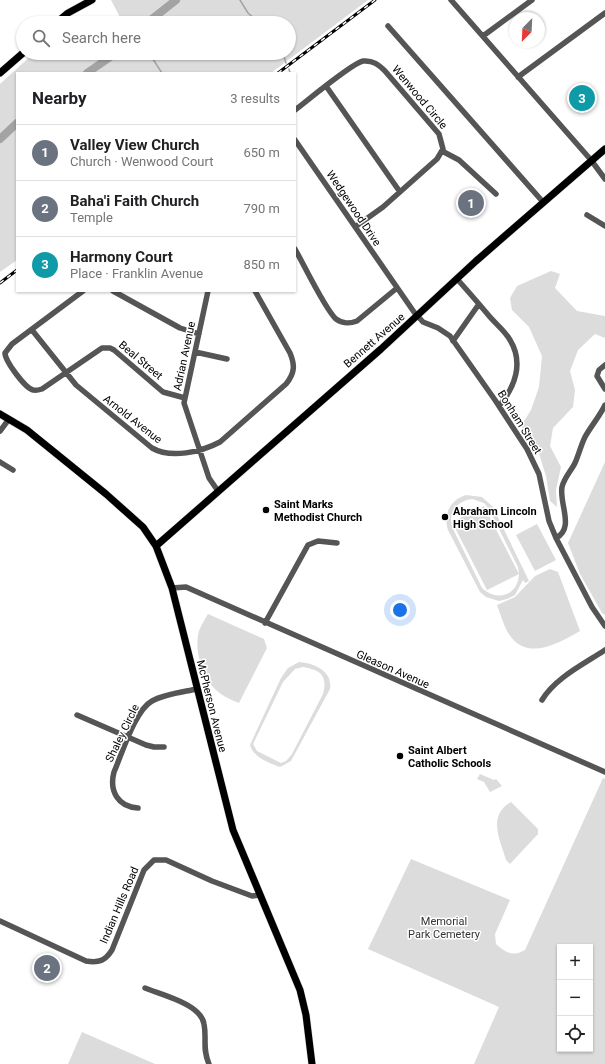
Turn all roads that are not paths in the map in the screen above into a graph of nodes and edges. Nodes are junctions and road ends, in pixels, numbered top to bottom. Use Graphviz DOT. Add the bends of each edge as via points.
graph roads {
  1 [pos="92,0"];
  2 [pos="451,0"];
  3 [pos="532,0"];
  4 [pos="605,13"];
  5 [pos="64,16"];
  6 [pos="388,26"];
  7 [pos="482,36"];
  8 [pos="16,58"];
  9 [pos="0,73"];
  10 [pos="518,77"];
  11 [pos="326,86"];
  12 [pos="296,109"];
  13 [pos="296,141"];
  14 [pos="605,149"];
  15 [pos="442,151"];
  16 [pos="591,160"];
  17 [pos="605,179"];
  18 [pos="400,192"];
  19 [pos="496,194"];
  20 [pos="543,202"];
  21 [pos="587,215"];
  22 [pos="605,226"];
  23 [pos="355,227"];
  24 [pos="296,251"];
  25 [pos="457,279"];
  26 [pos="397,288"];
  27 [pos="82,292"];
  28 [pos="115,292"];
  29 [pos="208,292"];
  30 [pos="256,292"];
  31 [pos="479,304"];
  32 [pos="417,316"];
  33 [pos="32,330"];
  34 [pos="199,334"];
  35 [pos="453,341"];
  36 [pos="195,352"];
  37 [pos="227,359"];
  38 [pos="605,365"];
  39 [pos="66,373"];
  40 [pos="605,389"];
  41 [pos="185,398"];
  42 [pos="605,405"];
  43 [pos="499,406"];
  44 [pos="0,414"];
  45 [pos="9,419"];
  46 [pos="0,431"];
  47 [pos="199,450"];
  48 [pos="0,462"];
  49 [pos="13,470"];
  50 [pos="218,491"];
  51 [pos="556,538"];
  52 [pos="337,543"];
  53 [pos="156,546"];
  54 [pos="172,588"];
  55 [pos="265,623"];
  56 [pos="605,626"];
  57 [pos="605,650"];
  58 [pos="197,689"];
  59 [pos="542,700"];
  60 [pos="77,714"];
  61 [pos="129,738"];
  62 [pos="164,746"];
  63 [pos="605,772"];
  64 [pos="138,808"];
  65 [pos="260,895"];
  66 [pos="0,922"];
  67 [pos="145,988"];
  68 [pos="209,1064"];
  69 [pos="312,1064"];
  1 -- 5 [label="main road"];
  2 -- 7 [label="street"];
  3 -- 7 [label="street"];
  4 -- 10 [label="street"];
  6 -- 20 [label="street"];
  7 -- 10 [label="street"];
  8 -- 9 [label="main road"];
  10 -- 16 [label="street"];
  11 -- 12 [label="street, Wenwood Circle"];
  11 -- 15 [label="street, Wenwood Circle" via="362,62 376,63 439,134 443,144"];
  11 -- 18 [label="street"];
  13 -- 23 [label="street, Wedgewood Drive"];
  14 -- 16 [label="main road, Bennett Avenue"];
  15 -- 18 [label="street" via="437,159"];
  15 -- 19 [label="street" via="459,160"];
  16 -- 17 [label="street"];
  16 -- 20 [label="main road, Bennett Avenue"];
  18 -- 23 [label="street"];
  20 -- 25 [label="main road, Bennett Avenue"];
  21 -- 22 [label="street"];
  23 -- 26 [label="street, Wedgewood Drive"];
  24 -- 26 [label="street" via="331,313 341,322 357,321"];
  25 -- 31 [label="street"];
  25 -- 32 [label="main road, Bennett Avenue"];
  26 -- 32 [label="street, Wedgewood Drive"];
  27 -- 33 [label="street"];
  28 -- 34 [label="street" via="180,328"];
  29 -- 34 [label="street, Adrian Avenue"];
  30 -- 47 [label="street, Arnold Avenue" via="290,353 294,363 293,375 220,442"];
  31 -- 35 [label="street"];
  31 -- 43 [label="street" via="510,340 515,353 515,379 508,395"];
  32 -- 35 [label="street, Bonham Street" via="426,324 444,331"];
  32 -- 50 [label="main road, Bennett Avenue"];
  33 -- 39 [label="street, Arnold Avenue"];
  33 -- 39 [label="street, Beal Street" via="5,352 6,360 12,368 30,389 36,391"];
  34 -- 36 [label="street, Adrian Avenue"];
  35 -- 43 [label="street, Bonham Street"];
  36 -- 37 [label="street"];
  36 -- 41 [label="street, Adrian Avenue"];
  38 -- 40 [label="street" via="598,370 597,376"];
  39 -- 41 [label="street, Beal Street" via="102,348 110,348 163,392"];
  39 -- 47 [label="street, Arnold Avenue" via="82,391 156,450 170,454"];
  41 -- 47 [label="street, Adrian Avenue" via="185,410"];
  42 -- 51 [label="street" via="563,482 561,496 565,516 564,530 562,535"];
  43 -- 51 [label="street, Bonham Street" via="536,467 548,518"];
  44 -- 45 [label="main road, McPherson Avenue"];
  45 -- 46 [label="street"];
  45 -- 53 [label="main road, McPherson Avenue" via="27,430 127,512"];
  47 -- 50 [label="street, Adrian Avenue" via="209,478"];
  48 -- 49 [label="street"];
  50 -- 53 [label="main road, Bennett Avenue"];
  51 -- 56 [label="street, Bonham Street" via="592,607"];
  52 -- 55 [label="street" via="318,541 308,545"];
  53 -- 54 [label="main road, McPherson Avenue"];
  54 -- 55 [label="street, Gleason Avenue" via="186,587"];
  54 -- 58 [label="main road, McPherson Avenue"];
  55 -- 63 [label="street, Gleason Avenue"];
  57 -- 59 [label="street" via="557,684"];
  58 -- 61 [label="street, Shaley Circle" via="149,702 141,712"];
  58 -- 65 [label="main road, McPherson Avenue" via="233,830"];
  60 -- 61 [label="street"];
  61 -- 62 [label="street" via="150,747"];
  61 -- 64 [label="street, Shaley Circle" via="114,772 112,785 118,799 129,807"];
  65 -- 66 [label="street, Indian Hills Road" via="252,896 212,881 173,862 154,860 144,870 112,950 100,962 86,961"];
  65 -- 69 [label="main road, McPherson Avenue" via="300,990"];
  67 -- 68 [label="street" via="170,997 201,1014 204,1025 204,1049"];
}
